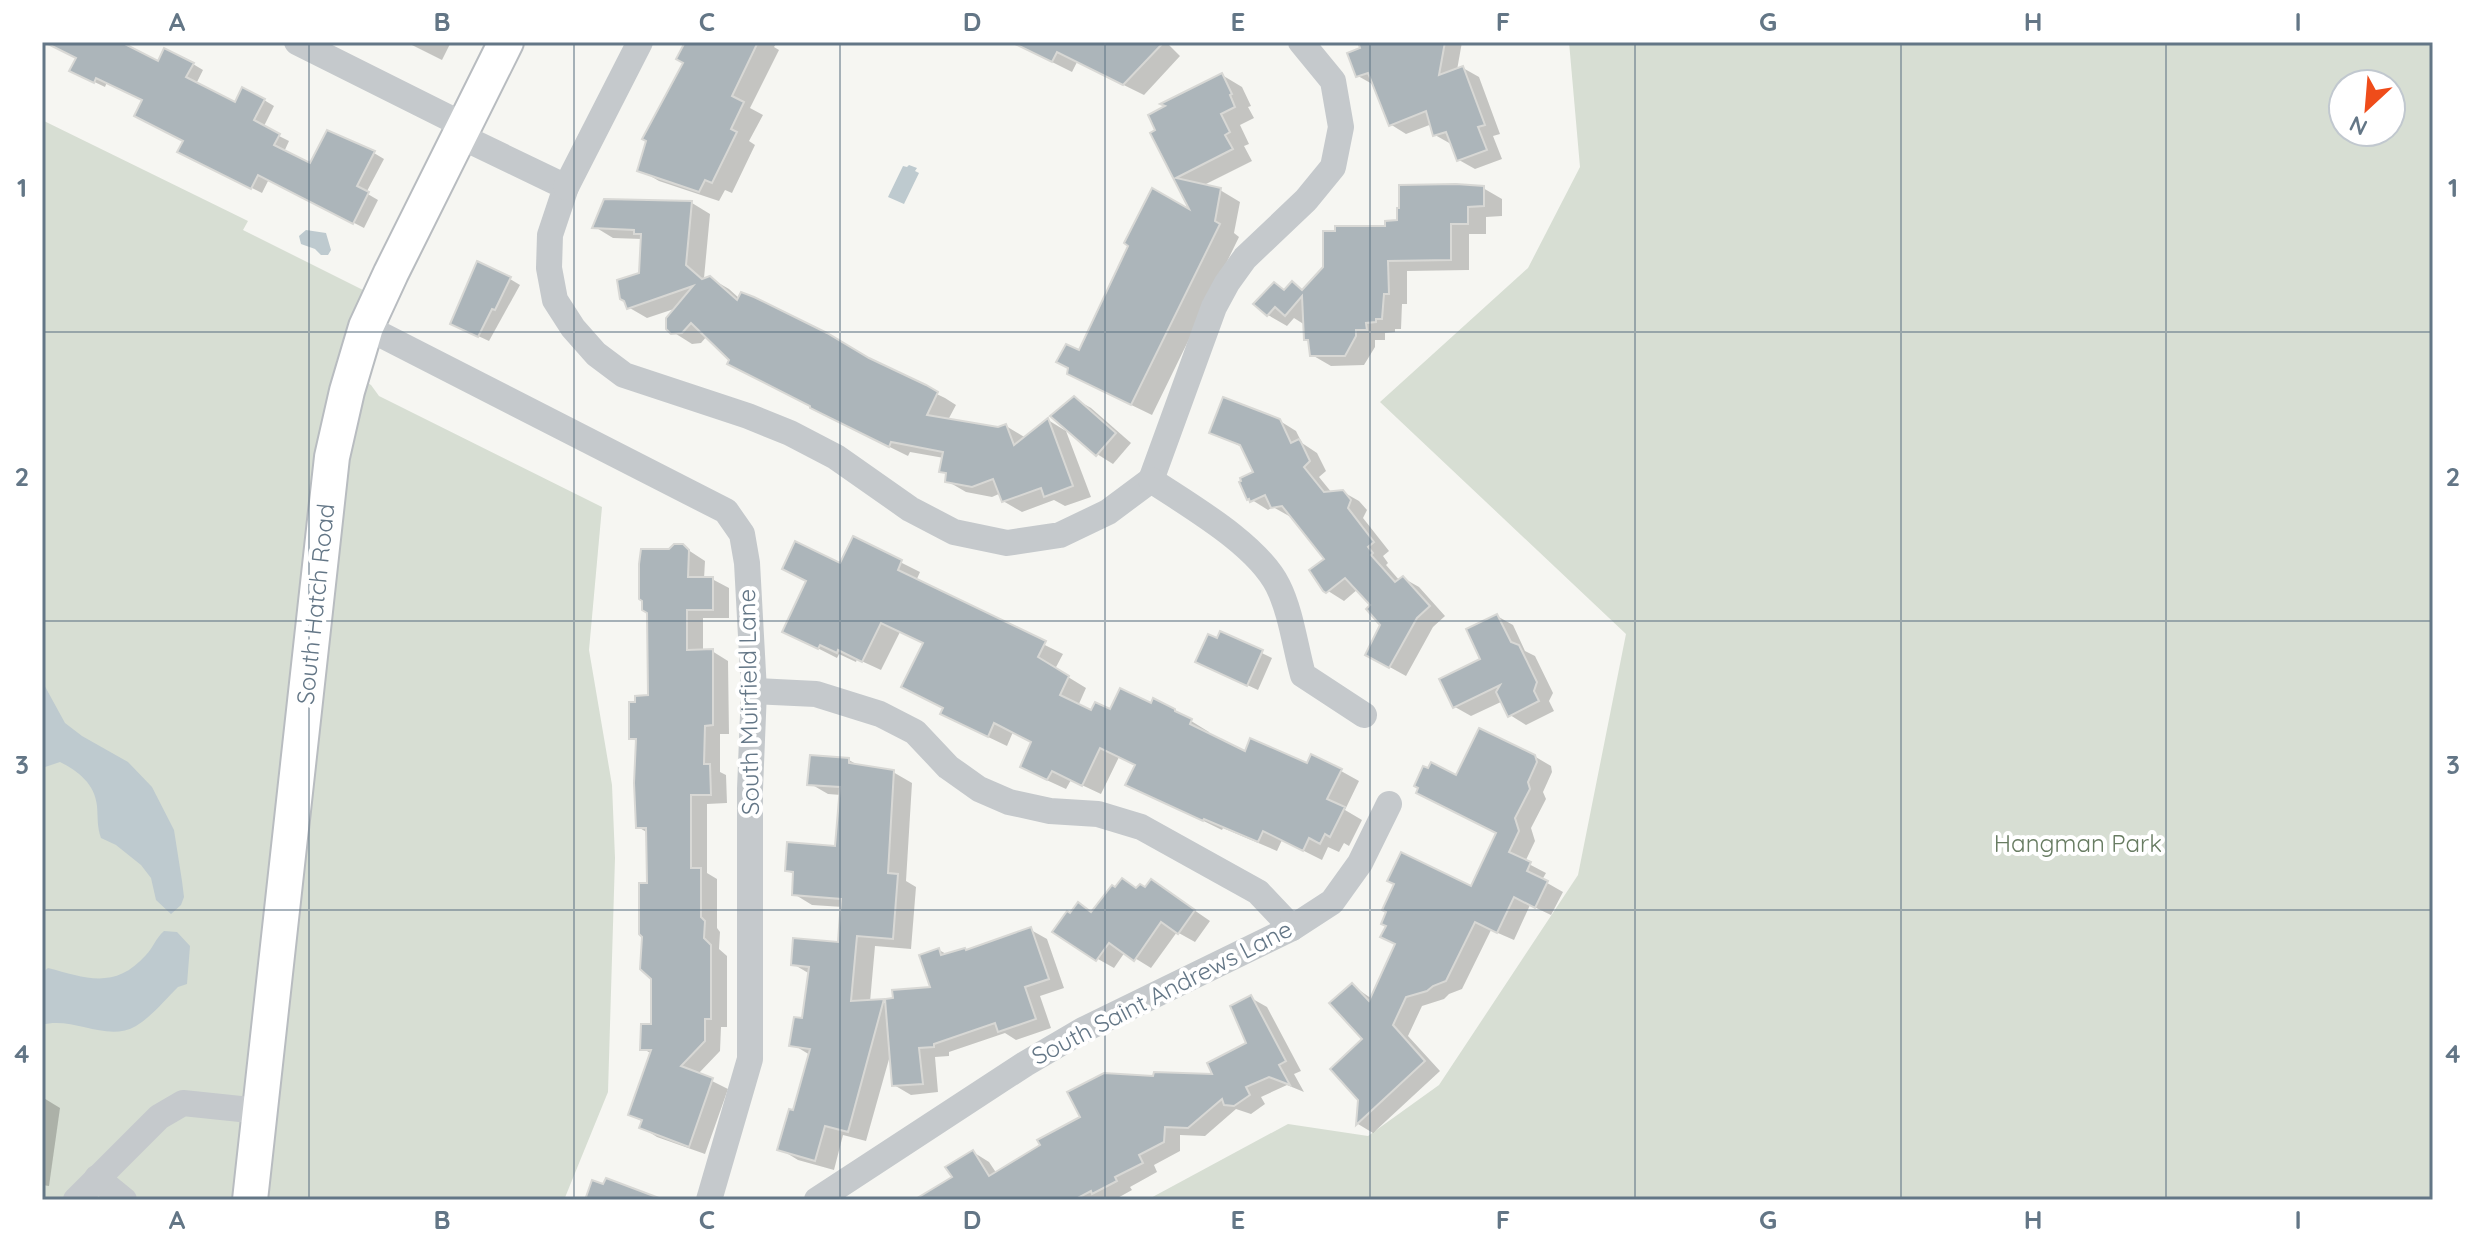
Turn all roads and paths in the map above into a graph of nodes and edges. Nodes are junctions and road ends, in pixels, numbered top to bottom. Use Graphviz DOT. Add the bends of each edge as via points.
graph roads {
  1 [pos="297,42"];
  2 [pos="506,42"];
  3 [pos="640,42"];
  4 [pos="1301,42"];
  5 [pos="461,130"];
  6 [pos="566,187"];
  7 [pos="366,327"];
  8 [pos="1151,480"];
  9 [pos="754,691"];
  10 [pos="1364,715"];
  11 [pos="1389,804"];
  12 [pos="1292,928"];
  13 [pos="259,1111"];
  14 [pos="97,1178"];
  15 [pos="716,1197"];
  16 [pos="76,1200"];
  17 [pos="124,1200"];
  18 [pos="250,1200"];
  19 [pos="817,1200"];
  1 -- 5 [label="street"];
  2 -- 5 [label="main road, South Hatch Road"];
  3 -- 6 [label="street"];
  4 -- 8 [label="street" via="1333,81 1341,127 1333,167 1227,283"];
  5 -- 6 [label="street"];
  5 -- 7 [label="main road, South Hatch Road"];
  6 -- 8 [label="street" via="550,235 555,300 596,354 624,375 790,433 954,532 1007,543 1060,535 1108,512"];
  7 -- 9 [label="street, South Muirfield Lane" via="726,511 742,534 747,563"];
  7 -- 13 [label="main road, South Hatch Road" via="332,457"];
  8 -- 10 [label="street" via="1254,554 1277,585 1303,675"];
  9 -- 12 [label="street" via="816,694 880,714 915,732 948,767 979,789 1009,802 1098,814 1141,827 1258,892"];
  9 -- 15 [label="street, South Muirfield Lane" via="750,1059"];
  11 -- 12 [label="street, South Saint Andrews Lane" via="1360,863 1332,902"];
  12 -- 19 [label="street, South Saint Andrews Lane" via="1072,1037"];
  13 -- 14 [label="street" via="183,1103 159,1117"];
  13 -- 18 [label="main road, South Hatch Road"];
  14 -- 16 [label="street"];
  14 -- 17 [label="street"];
}
